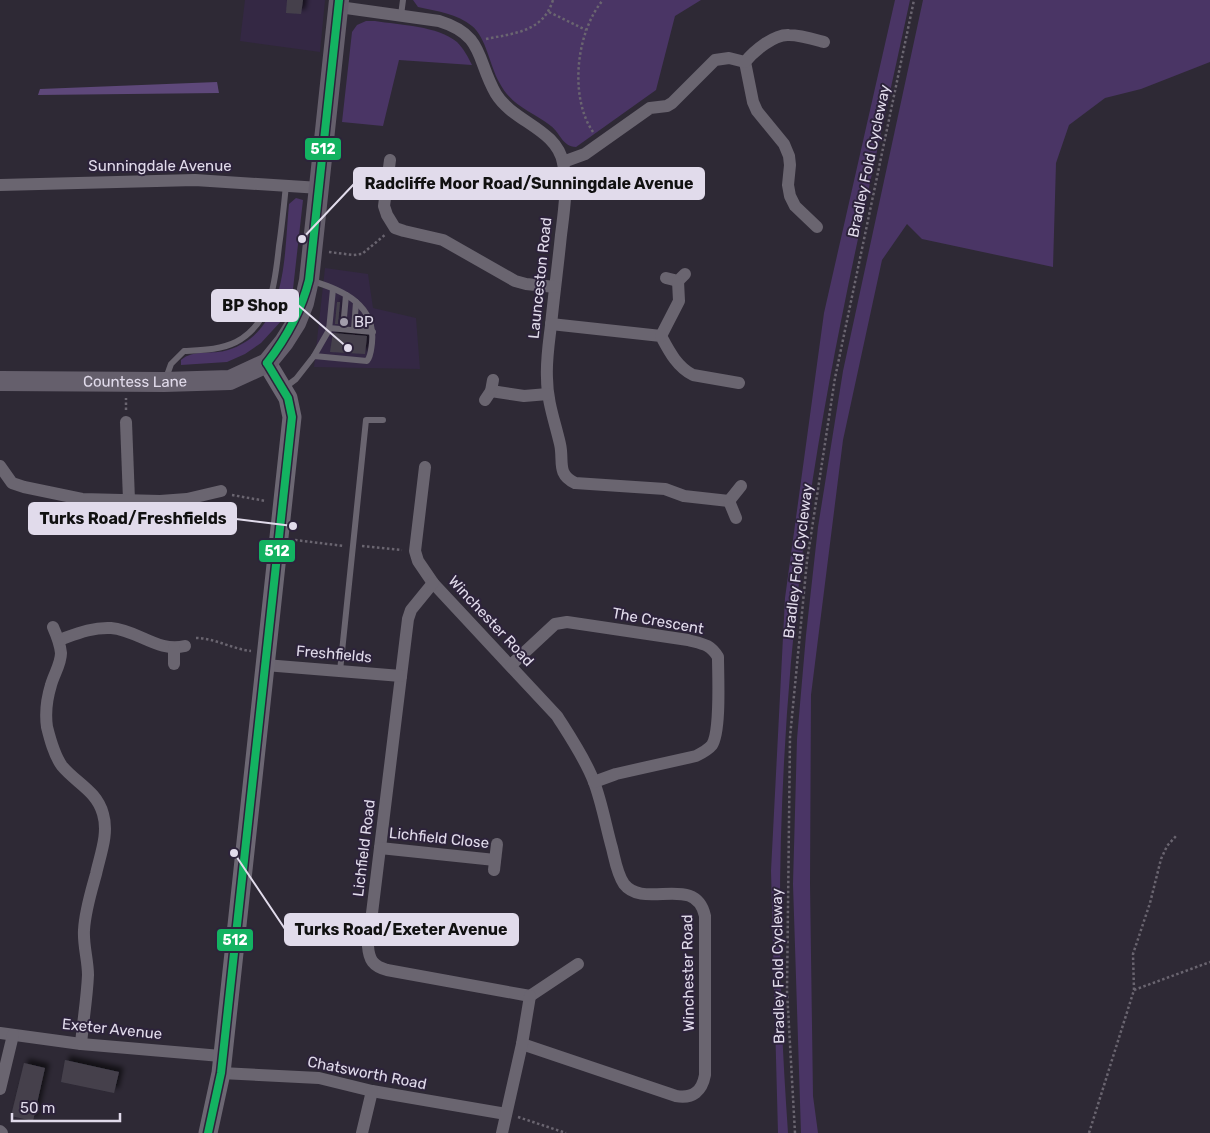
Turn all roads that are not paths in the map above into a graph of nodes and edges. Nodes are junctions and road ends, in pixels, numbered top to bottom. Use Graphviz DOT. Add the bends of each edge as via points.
graph roads {
  1 [pos="403,0"];
  2 [pos="339,4"];
  3 [pos="401,15"];
  4 [pos="816,44"];
  5 [pos="745,62"];
  6 [pos="390,160"];
  7 [pos="564,162"];
  8 [pos="387,184"];
  9 [pos="0,185"];
  10 [pos="286,185"];
  11 [pos="401,186"];
  12 [pos="320,188"];
  13 [pos="817,227"];
  14 [pos="676,278"];
  15 [pos="309,280"];
  16 [pos="555,287"];
  17 [pos="333,289"];
  18 [pos="346,295"];
  19 [pos="356,302"];
  20 [pos="551,324"];
  21 [pos="329,328"];
  22 [pos="343,329"];
  23 [pos="354,330"];
  24 [pos="373,332"];
  25 [pos="661,336"];
  26 [pos="314,356"];
  27 [pos="267,363"];
  28 [pos="0,381"];
  29 [pos="164,382"];
  30 [pos="739,383"];
  31 [pos="283,389"];
  32 [pos="490,390"];
  33 [pos="548,394"];
  34 [pos="383,420"];
  35 [pos="126,422"];
  36 [pos="0,466"];
  37 [pos="424,467"];
  38 [pos="740,486"];
  39 [pos="222,491"];
  40 [pos="129,500"];
  41 [pos="729,501"];
  42 [pos="736,518"];
  43 [pos="433,583"];
  44 [pos="53,628"];
  45 [pos="59,640"];
  46 [pos="265,659"];
  47 [pos="174,664"];
  48 [pos="511,665"];
  49 [pos="340,671"];
  50 [pos="401,676"];
  51 [pos="594,782"];
  52 [pos="497,844"];
  53 [pos="380,848"];
  54 [pos="578,964"];
  55 [pos="530,996"];
  56 [pos="6,1034"];
  57 [pos="81,1044"];
  58 [pos="522,1044"];
  59 [pos="221,1064"];
  60 [pos="0,1088"];
  61 [pos="372,1091"];
  62 [pos="506,1114"];
  63 [pos="208,1133"];
  64 [pos="362,1133"];
  65 [pos="502,1133"];
  1 -- 3 [label="lane"];
  2 -- 3 [label="street"];
  2 -- 12 [label="main road"];
  3 -- 7 [label="street" via="454,26 463,31 480,55 498,97 509,110 546,135"];
  4 -- 5 [label="street" via="791,34 784,35 758,48"];
  5 -- 7 [label="street" via="730,58 716,60 672,103 650,108 586,154"];
  5 -- 13 [label="street" via="757,111 784,144 789,156 788,185 796,215"];
  6 -- 8 [label="street"];
  7 -- 16 [label="street, Launceston Road" via="564,206"];
  8 -- 11 [label="street"];
  8 -- 16 [label="street" via="384,206 395,228 443,240 515,281"];
  9 -- 10 [label="street, Sunningdale Avenue" via="195,180"];
  10 -- 12 [label="street, Sunningdale Avenue"];
  10 -- 29 [label="lane" via="275,282 271,301 261,320 234,343 215,349 184,351 171,364"];
  12 -- 15 [label="main road"];
  14 -- 25 [label="street" via="678,301"];
  15 -- 17 [label="lane"];
  15 -- 27 [label="main road" via="296,323"];
  16 -- 20 [label="street, Launceston Road"];
  17 -- 18 [label="lane"];
  17 -- 21 [label="lane"];
  18 -- 19 [label="lane"];
  18 -- 22 [label="lane"];
  19 -- 23 [label="lane"];
  19 -- 24 [label="lane" via="366,314"];
  20 -- 25 [label="street"];
  20 -- 33 [label="street, Launceston Road"];
  21 -- 22 [label="lane"];
  21 -- 26 [label="lane"];
  22 -- 23 [label="lane"];
  23 -- 24 [label="lane"];
  24 -- 26 [label="lane" via="367,361"];
  25 -- 30 [label="street" via="680,367 686,371 693,375 719,373"];
  26 -- 31 [label="lane" via="296,379"];
  27 -- 29 [label="main road, Countess Lane" via="230,380"];
  27 -- 31 [label="street"];
  28 -- 29 [label="main road, Countess Lane"];
  31 -- 46 [label="street" via="292,417"];
  32 -- 33 [label="street" via="524,396"];
  33 -- 41 [label="street, Launceston Road" via="562,452 562,472 569,480 588,485 665,489 684,496"];
  34 -- 49 [label="lane" via="366,420"];
  35 -- 40 [label="street" via="132,443"];
  36 -- 40 [label="street" via="12,482 24,487 82,499"];
  37 -- 43 [label="street, Winchester Road" via="415,551 418,562"];
  38 -- 41 [label="street"];
  39 -- 40 [label="street" via="203,502 187,499"];
  41 -- 42 [label="street"];
  43 -- 48 [label="street, Winchester Road"];
  43 -- 50 [label="street, Lichfield Road" via="411,610"];
  44 -- 45 [label="street"];
  45 -- 47 [label="street" via="87,630 112,628 164,646 180,647"];
  45 -- 57 [label="street" via="61,653 47,700 47,727 62,765 99,803 105,831 85,914 88,975"];
  46 -- 49 [label="street, Freshfields"];
  46 -- 59 [label="street"];
  48 -- 51 [label="street, Winchester Road" via="556,716"];
  48 -- 51 [label="street, The Crescent" via="555,624 567,622 688,640 713,649 718,658 716,730 712,745 696,756"];
  49 -- 50 [label="street, Freshfields"];
  50 -- 53 [label="street, Lichfield Road"];
  51 -- 58 [label="street, Winchester Road" via="616,865 626,887 644,894 690,895 703,907 704,1084 695,1094 676,1096"];
  52 -- 53 [label="street, Lichfield Close" via="495,865"];
  53 -- 55 [label="street, Lichfield Road" via="368,946 372,963 387,970"];
  54 -- 55 [label="street"];
  55 -- 58 [label="street"];
  56 -- 57 [label="street, Exeter Avenue"];
  56 -- 60 [label="street"];
  57 -- 59 [label="street, Exeter Avenue"];
  58 -- 62 [label="street"];
  59 -- 61 [label="street, Chatsworth Road" via="319,1078"];
  59 -- 63 [label="street"];
  61 -- 62 [label="street, Chatsworth Road"];
  61 -- 64 [label="street"];
  62 -- 65 [label="street"];
}
